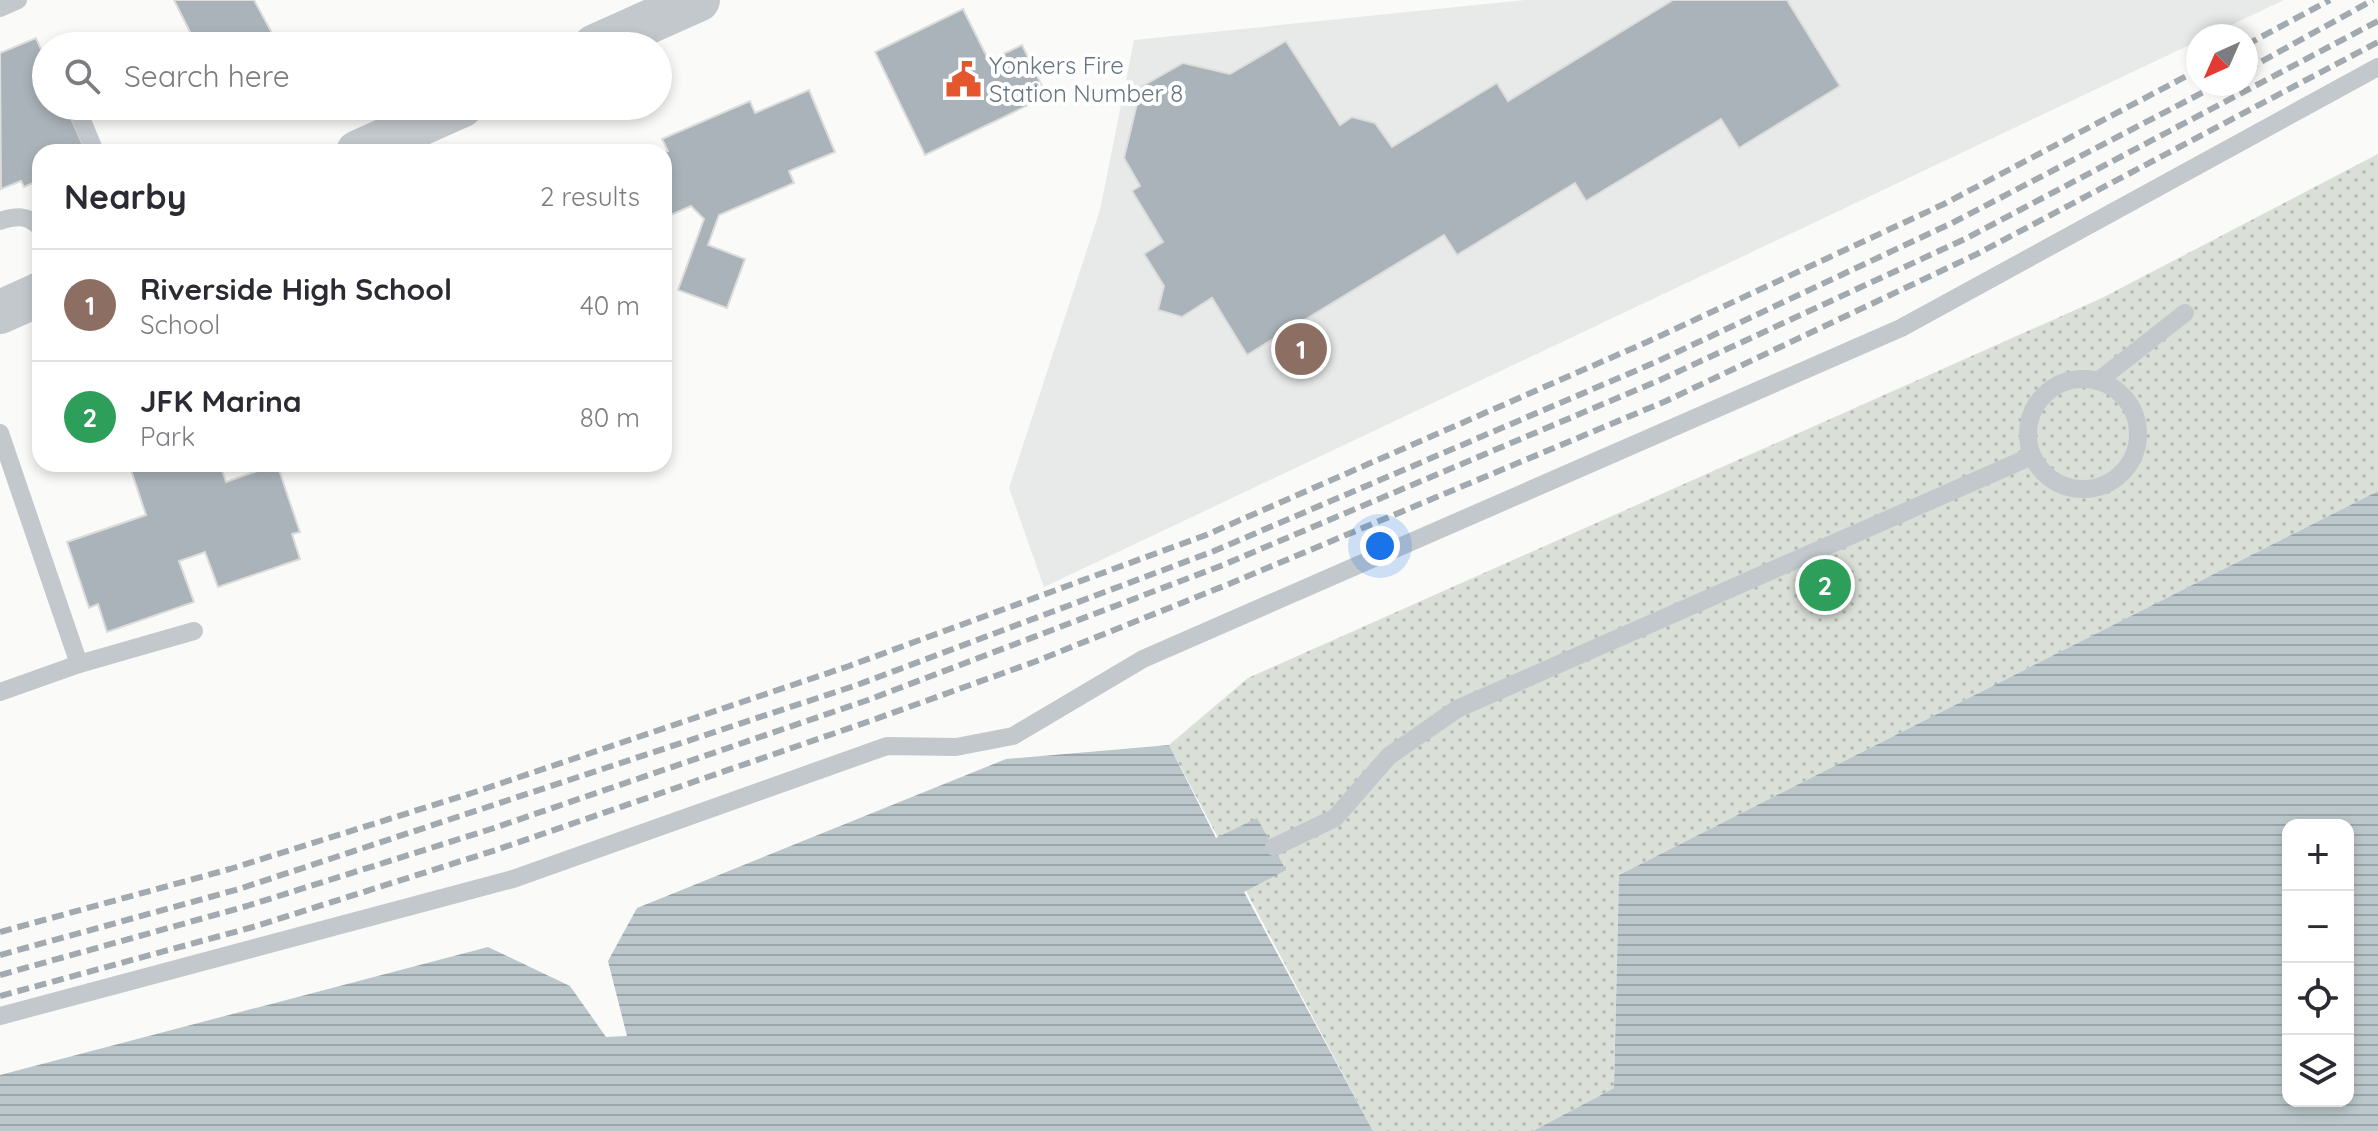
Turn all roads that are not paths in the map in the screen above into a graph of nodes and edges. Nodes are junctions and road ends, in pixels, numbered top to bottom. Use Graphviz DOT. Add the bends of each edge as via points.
graph roads {
  1 [pos="18,0"];
  2 [pos="698,0"];
  3 [pos="0,8"];
  4 [pos="626,32"];
  5 [pos="2378,67"];
  6 [pos="82,120"];
  7 [pos="430,120"];
  8 [pos="92,144"];
  9 [pos="376,144"];
  10 [pos="32,220"];
  11 [pos="0,221"];
  12 [pos="32,298"];
  13 [pos="0,312"];
  14 [pos="2185,313"];
  15 [pos="2098,381"];
  16 [pos="0,433"];
  17 [pos="2032,456"];
  18 [pos="194,631"];
  19 [pos="79,664"];
  20 [pos="0,692"];
  21 [pos="1274,847"];
  22 [pos="0,1016"];
  1 -- 3 [label="lane"];
  2 -- 4 [label="street"];
  5 -- 22 [label="lane" via="1901,328 1143,659 1013,736 956,747 887,746 513,879"];
  6 -- 8 [label="lane"];
  7 -- 9 [label="street"];
  10 -- 11 [label="lane" via="17,216"];
  12 -- 13 [label="street"];
  14 -- 15 [label="lane"];
  15 -- 17 [label="lane" via="2072,381 2048,391 2029,421"];
  15 -- 17 [label="lane" via="2116,389 2137,419 2137,447 2125,472 2093,489 2074,489 2056,483"];
  16 -- 19 [label="lane"];
  17 -- 21 [label="lane" via="1457,709 1389,756 1335,818"];
  18 -- 19 [label="lane"];
  19 -- 20 [label="lane"];
}
